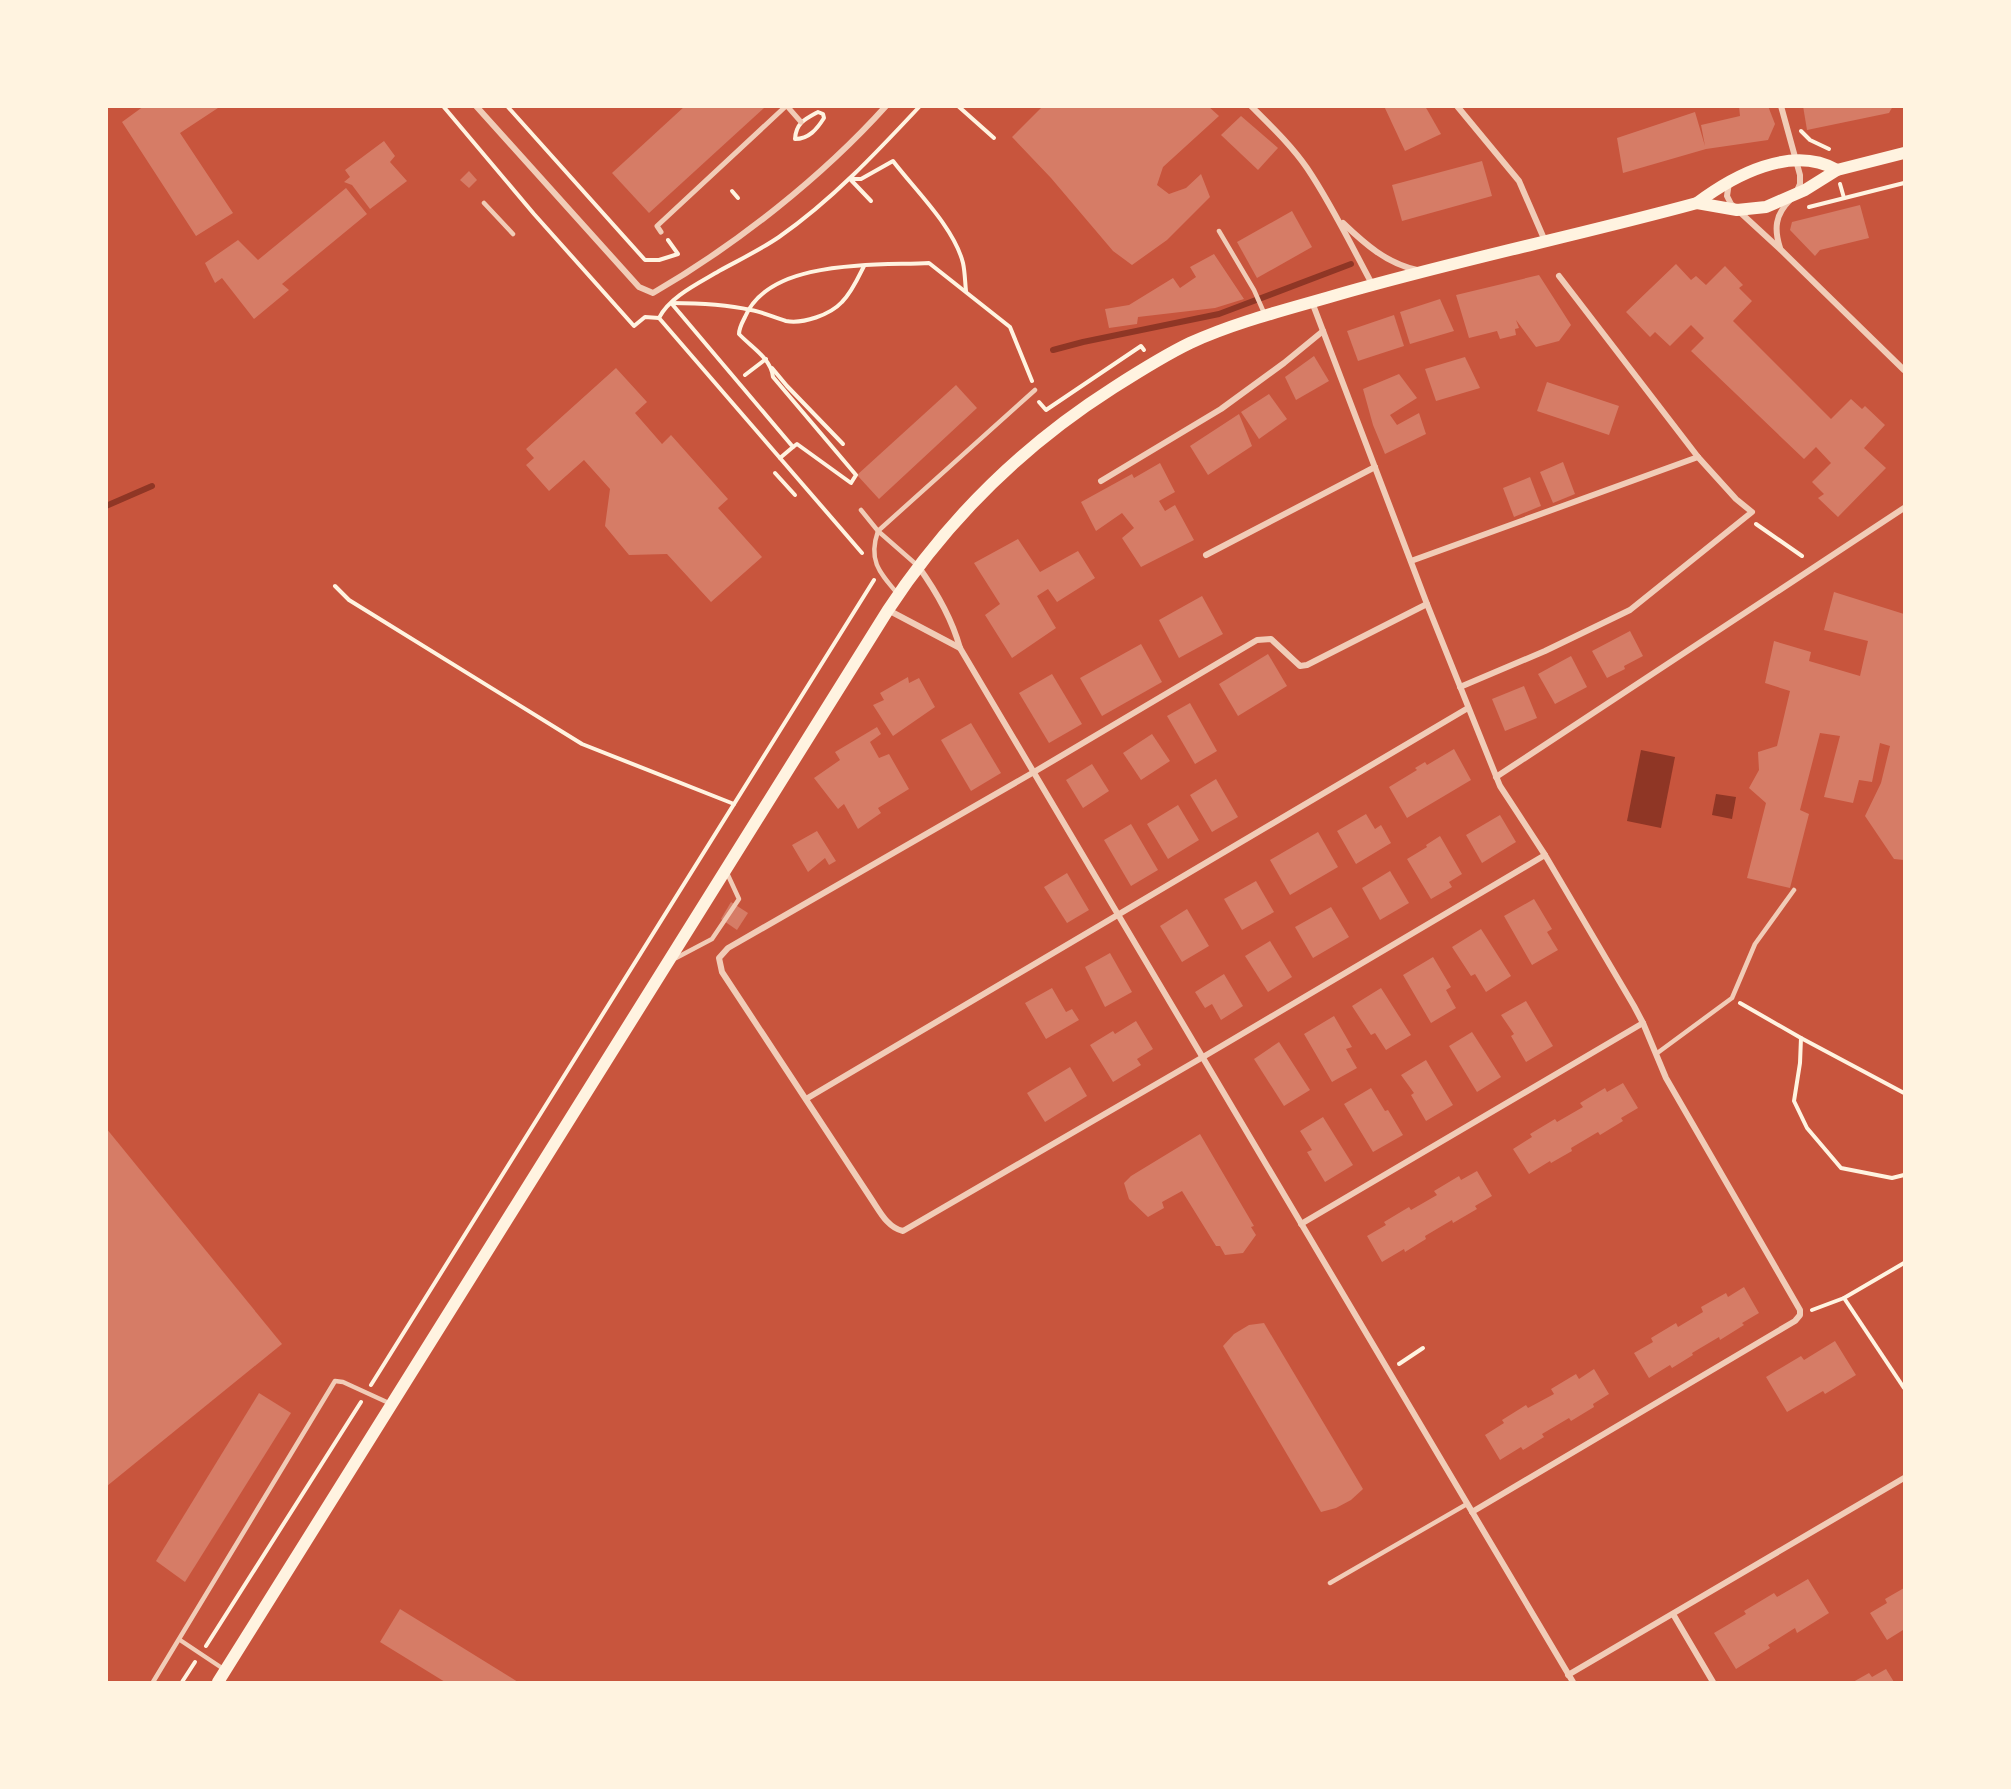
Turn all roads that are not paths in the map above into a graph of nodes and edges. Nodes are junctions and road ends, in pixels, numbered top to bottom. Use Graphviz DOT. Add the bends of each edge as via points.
graph roads {
  1 [pos="476,106"];
  2 [pos="787,106"];
  3 [pos="886,106"];
  4 [pos="1251,106"];
  5 [pos="1457,106"];
  6 [pos="1781,106"];
  7 [pos="801,122"];
  8 [pos="1905,153"];
  9 [pos="1796,161"];
  10 [pos="1837,170"];
  11 [pos="1730,180"];
  12 [pos="1795,195"];
  13 [pos="484,203"];
  14 [pos="1697,203"];
  15 [pos="1737,210"];
  16 [pos="1338,219"];
  17 [pos="1219,231"];
  18 [pos="661,232"];
  19 [pos="513,234"];
  20 [pos="1545,241"];
  21 [pos="1780,249"];
  22 [pos="1421,271"];
  23 [pos="1559,276"];
  24 [pos="1372,284"];
  25 [pos="1311,302"];
  26 [pos="1264,310"];
  27 [pos="1323,331"];
  28 [pos="1905,370"];
  29 [pos="1035,390"];
  30 [pos="1698,457"];
  31 [pos="1375,467"];
  32 [pos="1101,481"];
  33 [pos="1905,508"];
  34 [pos="861,510"];
  35 [pos="878,531"];
  36 [pos="1206,555"];
  37 [pos="1411,561"];
  38 [pos="918,566"];
  39 [pos="898,594"];
  40 [pos="1427,604"];
  41 [pos="888,610"];
  42 [pos="960,648"];
  43 [pos="1460,687"];
  44 [pos="1468,708"];
  45 [pos="1034,772"];
  46 [pos="1496,777"];
  47 [pos="1545,855"];
  48 [pos="725,870"];
  49 [pos="1794,890"];
  50 [pos="1118,915"];
  51 [pos="668,962"];
  52 [pos="1643,1023"];
  53 [pos="1656,1054"];
  54 [pos="1203,1057"];
  55 [pos="806,1100"];
  56 [pos="1301,1224"];
  57 [pos="391,1404"];
  58 [pos="1905,1478"];
  59 [pos="1467,1504"];
  60 [pos="1472,1512"];
  61 [pos="1330,1583"];
  62 [pos="1673,1614"];
  63 [pos="180,1640"];
  64 [pos="225,1670"];
  65 [pos="1568,1675"];
  66 [pos="153,1683"];
  67 [pos="218,1683"];
  68 [pos="1573,1683"];
  69 [pos="1713,1683"];
  1 -- 3 [label="street" via="639,287 653,293 799,190"];
  2 -- 7 [label="street"];
  2 -- 18 [label="street" via="657,226"];
  4 -- 16 [label="street" via="1293,150"];
  5 -- 20 [label="street" via="1519,181"];
  6 -- 9 [label="street"];
  8 -- 10 [label="main road"];
  9 -- 10 [label="main road" via="1820,163"];
  9 -- 11 [label="main road" via="1760,168"];
  9 -- 12 [label="street" via="1800,181"];
  10 -- 12 [label="main road"];
  11 -- 14 [label="main road"];
  11 -- 15 [label="street" via="1727,195"];
  12 -- 15 [label="main road" via="1766,207"];
  12 -- 21 [label="street" via="1777,218 1775,232"];
  13 -- 19 [label="lane"];
  14 -- 15 [label="main road"];
  14 -- 20 [label="main road"];
  15 -- 21 [label="street"];
  16 -- 22 [label="street" via="1389,260"];
  16 -- 24 [label="street"];
  17 -- 26 [label="lane"];
  20 -- 22 [label="main road"];
  21 -- 28 [label="street"];
  22 -- 24 [label="main road"];
  23 -- 30 [label="street"];
  24 -- 25 [label="main road"];
  25 -- 26 [label="main road"];
  25 -- 27 [label="street"];
  26 -- 38 [label="main road" via="1171,353 1062,422 984,489"];
  27 -- 31 [label="street"];
  27 -- 32 [label="street" via="1221,408"];
  29 -- 35 [label="lane"];
  30 -- 37 [label="street"];
  30 -- 43 [label="street" via="1752,512 1620,616"];
  31 -- 36 [label="street"];
  31 -- 37 [label="street"];
  33 -- 46 [label="street"];
  34 -- 35 [label="lane"];
  35 -- 38 [label="lane"];
  35 -- 39 [label="lane" via="874,558 879,572"];
  37 -- 40 [label="street"];
  38 -- 39 [label="main road"];
  38 -- 42 [label="street" via="945,610"];
  39 -- 41 [label="main road"];
  40 -- 43 [label="street"];
  40 -- 45 [label="street" via="1307,665 1293,661 1271,639 1257,640"];
  41 -- 42 [label="street"];
  41 -- 48 [label="main road"];
  42 -- 45 [label="street"];
  43 -- 44 [label="street"];
  44 -- 46 [label="street"];
  44 -- 50 [label="street"];
  45 -- 50 [label="street"];
  45 -- 55 [label="street" via="728,948 719,958 722,972"];
  46 -- 47 [label="street"];
  47 -- 52 [label="street"];
  47 -- 54 [label="street"];
  48 -- 51 [label="main road"];
  48 -- 51 [label="lane" via="739,899 712,939"];
  49 -- 53 [label="lane" via="1755,944 1732,998"];
  50 -- 54 [label="street"];
  50 -- 55 [label="street"];
  51 -- 57 [label="main road"];
  52 -- 53 [label="street"];
  52 -- 56 [label="street"];
  53 -- 60 [label="street" via="1666,1078 1799,1306 1800,1315"];
  54 -- 55 [label="street" via="906,1230 888,1223"];
  54 -- 56 [label="street"];
  56 -- 59 [label="street"];
  57 -- 63 [label="lane" via="335,1381"];
  57 -- 64 [label="main road"];
  58 -- 62 [label="street"];
  59 -- 60 [label="street"];
  59 -- 61 [label="lane"];
  60 -- 65 [label="street"];
  62 -- 65 [label="street"];
  62 -- 69 [label="street"];
  63 -- 64 [label="lane"];
  63 -- 66 [label="lane"];
  64 -- 67 [label="main road"];
  65 -- 68 [label="street"];
}
